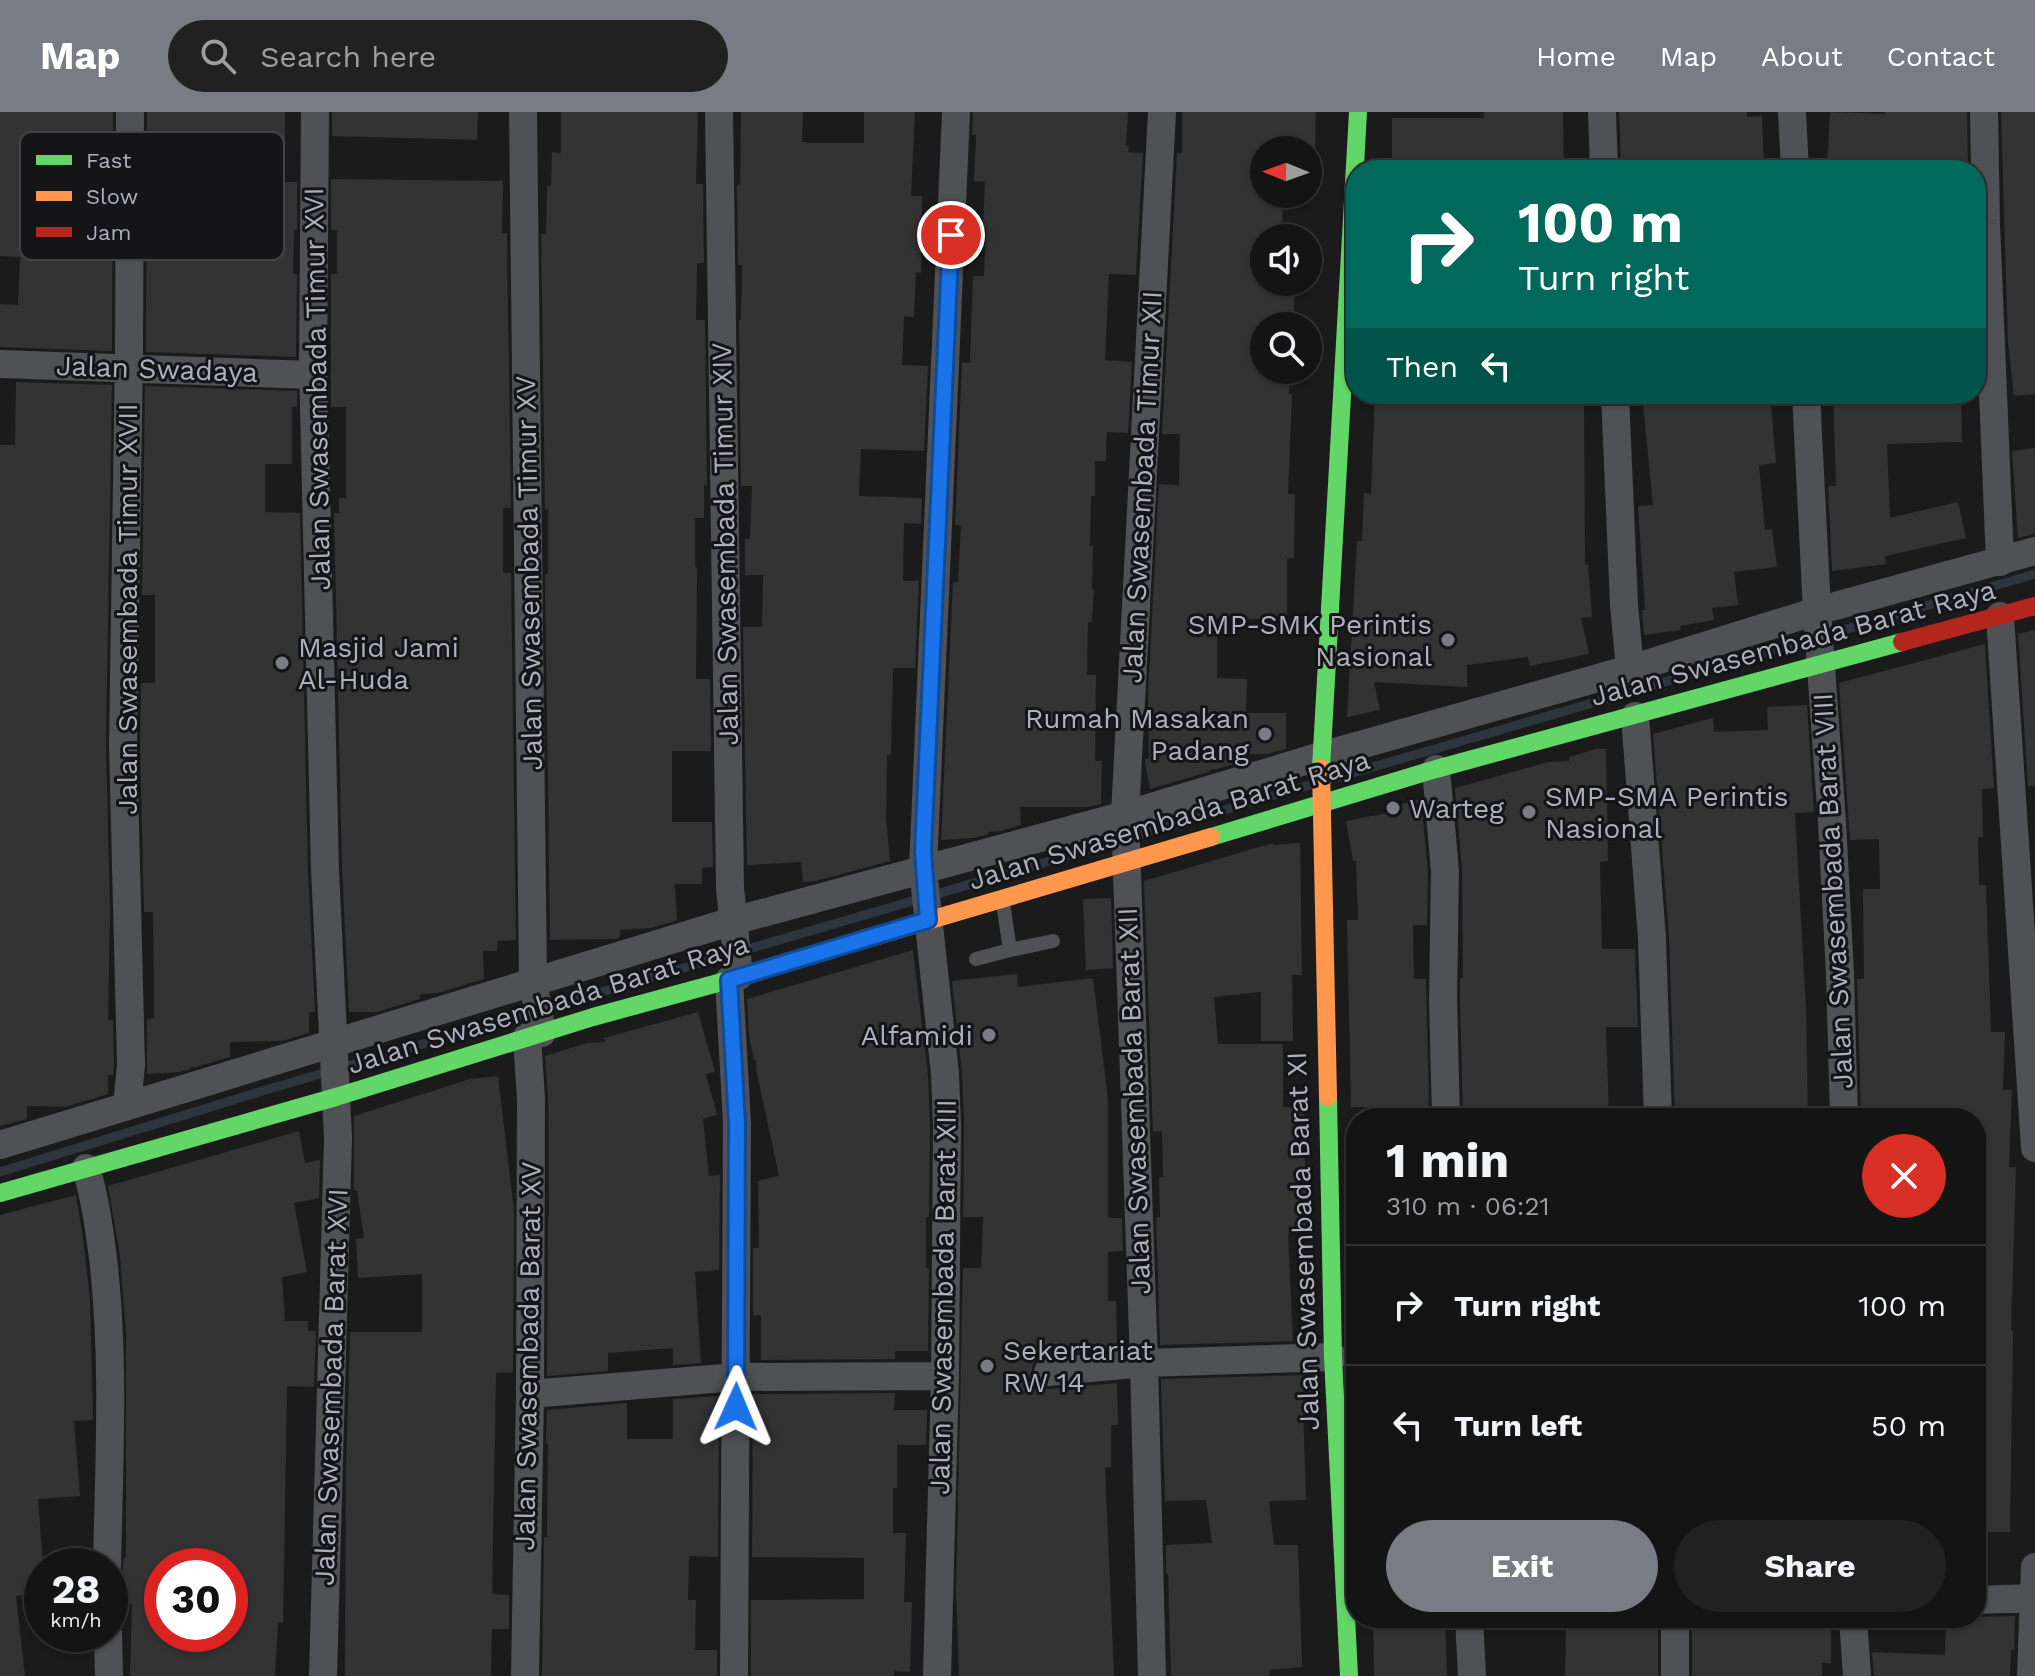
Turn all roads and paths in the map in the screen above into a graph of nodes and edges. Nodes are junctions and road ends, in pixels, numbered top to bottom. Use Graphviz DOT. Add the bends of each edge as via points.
graph roads {
  1 [pos="130,112"];
  2 [pos="315,112"];
  3 [pos="523,112"];
  4 [pos="719,112"];
  5 [pos="956,112"];
  6 [pos="1162,112"];
  7 [pos="1358,112"];
  8 [pos="1602,112"];
  9 [pos="1792,112"];
  10 [pos="1984,112"];
  11 [pos="130,132"];
  12 [pos="1355,160"];
  13 [pos="1604,160"];
  14 [pos="1794,160"];
  15 [pos="1985,160"];
  16 [pos="1986,224"];
  17 [pos="129,260"];
  18 [pos="1346,322"];
  19 [pos="0,364"];
  20 [pos="129,369"];
  21 [pos="313,375"];
  22 [pos="1615,404"];
  23 [pos="1807,404"];
  24 [pos="2035,551"];
  25 [pos="2000,562"];
  26 [pos="2035,606"];
  27 [pos="1818,615"];
  28 [pos="2000,616"];
  29 [pos="1821,658"];
  30 [pos="1630,669"];
  31 [pos="1635,716"];
  32 [pos="1321,759"];
  33 [pos="1436,769"];
  34 [pos="1321,799"];
  35 [pos="1125,818"];
  36 [pos="1128,857"];
  37 [pos="923,873"];
  38 [pos="1002,899"];
  39 [pos="927,915"];
  40 [pos="734,927"];
  41 [pos="1053,941"];
  42 [pos="1010,950"];
  43 [pos="976,959"];
  44 [pos="735,975"];
  45 [pos="534,983"];
  46 [pos="537,1033"];
  47 [pos="334,1050"];
  48 [pos="336,1092"];
  49 [pos="127,1106"];
  50 [pos="1446,1108"];
  51 [pos="1658,1108"];
  52 [pos="1844,1108"];
  53 [pos="0,1145"];
  54 [pos="2035,1148"];
  55 [pos="86,1168"];
  56 [pos="0,1193"];
  57 [pos="1333,1357"];
  58 [pos="1144,1363"];
  59 [pos="1048,1372"];
  60 [pos="945,1376"];
  61 [pos="736,1377"];
  62 [pos="530,1394"];
  63 [pos="107,1548"];
  64 [pos="1346,1548"];
  65 [pos="2035,1567"];
  66 [pos="2035,1598"];
  67 [pos="1986,1600"];
  68 [pos="1350,1628"];
  69 [pos="1470,1628"];
  70 [pos="1675,1628"];
  71 [pos="1854,1628"];
  72 [pos="108,1652"];
  73 [pos="109,1676"];
  74 [pos="323,1676"];
  75 [pos="525,1676"];
  76 [pos="734,1676"];
  77 [pos="937,1676"];
  78 [pos="1152,1676"];
  79 [pos="1349,1676"];
  80 [pos="1472,1676"];
  81 [pos="1675,1676"];
  82 [pos="1857,1676"];
  83 [pos="2031,1676"];
  1 -- 11 [label="street, Jalan Swasembada Timur XVII"];
  2 -- 21 [label="street, Jalan Swasembada Timur XVI"];
  3 -- 45 [label="street, Jalan Swasembada Timur XV"];
  4 -- 40 [label="street, Jalan Swasembada Timur XIV"];
  5 -- 37 [label="street, Jalan Swasembada Barat XIII"];
  6 -- 35 [label="street, Jalan Swasembada Timur XII"];
  7 -- 12 [label="street, Jalan Swasembada Barat XI"];
  8 -- 13 [label="street"];
  9 -- 14 [label="street"];
  10 -- 15 [label="street"];
  16 -- 25 [label="street"];
  17 -- 20 [label="street, Jalan Swasembada Timur XVII"];
  18 -- 32 [label="street, Jalan Swasembada Barat XI"];
  19 -- 20 [label="street, Jalan Swadaya"];
  20 -- 21 [label="street, Jalan Swadaya"];
  20 -- 49 [label="street, Jalan Swasembada Timur XVII" via="123,745 131,1065"];
  21 -- 47 [label="street, Jalan Swasembada Timur XVI"];
  22 -- 30 [label="street"];
  23 -- 27 [label="street, Jalan Swasembada Barat VIII"];
  24 -- 25 [label="street"];
  25 -- 27 [label="street"];
  26 -- 28 [label="street, Jalan Swasembada Barat Raya"];
  27 -- 29 [label="street, Jalan Swasembada Barat VIII"];
  27 -- 30 [label="street"];
  28 -- 29 [label="street, Jalan Swasembada Barat Raya"];
  28 -- 54 [label="street"];
  29 -- 31 [label="street, Jalan Swasembada Barat Raya"];
  29 -- 52 [label="street, Jalan Swasembada Barat VIII"];
  30 -- 32 [label="street"];
  31 -- 33 [label="street, Jalan Swasembada Barat Raya"];
  31 -- 51 [label="street" via="1652,938"];
  32 -- 34 [label="street, Jalan Swasembada Barat XI"];
  32 -- 35 [label="street"];
  33 -- 34 [label="street, Jalan Swasembada Barat Raya"];
  33 -- 50 [label="street" via="1445,871"];
  34 -- 36 [label="street, Jalan Swasembada Barat Raya"];
  34 -- 57 [label="street, Jalan Swasembada Barat XI"];
  35 -- 36 [label="street, Jalan Swasembada Timur XII"];
  35 -- 37 [label="street"];
  36 -- 38 [label="street, Jalan Swasembada Barat Raya"];
  36 -- 58 [label="street, Jalan Swasembada Barat XII"];
  37 -- 39 [label="street, Jalan Swasembada Barat XIII"];
  37 -- 40 [label="street"];
  38 -- 39 [label="street, Jalan Swasembada Barat Raya"];
  38 -- 42 [label="lane"];
  39 -- 44 [label="street, Jalan Swasembada Barat Raya"];
  39 -- 60 [label="street, Jalan Swasembada Barat XIII" via="947,1125"];
  40 -- 44 [label="street, Jalan Swasembada Timur XIV"];
  40 -- 45 [label="street"];
  41 -- 42 [label="lane"];
  42 -- 43 [label="lane"];
  44 -- 46 [label="street, Jalan Swasembada Barat Raya"];
  44 -- 61 [label="street, Jalan Swasembada Timur XIV"];
  45 -- 46 [label="street, Jalan Swasembada Timur XV"];
  45 -- 47 [label="street"];
  46 -- 48 [label="street, Jalan Swasembada Barat Raya"];
  46 -- 62 [label="street, Jalan Swasembada Barat XV" via="531,1099"];
  47 -- 48 [label="street, Jalan Swasembada Timur XVI"];
  47 -- 49 [label="street"];
  48 -- 55 [label="street, Jalan Swasembada Barat Raya"];
  48 -- 74 [label="street, Jalan Swasembada Barat XVI"];
  49 -- 53 [label="street"];
  55 -- 56 [label="street, Jalan Swasembada Barat Raya"];
  55 -- 63 [label="street" via="109,1307"];
  57 -- 58 [label="street"];
  57 -- 64 [label="street, Jalan Swasembada Barat XI"];
  58 -- 59 [label="street"];
  58 -- 78 [label="street, Jalan Swasembada Barat XII"];
  60 -- 61 [label="street"];
  60 -- 77 [label="street, Jalan Swasembada Barat XIII"];
  61 -- 62 [label="street"];
  61 -- 76 [label="street, Jalan Swasembada Timur XIV"];
  62 -- 75 [label="street, Jalan Swasembada Barat XV"];
  65 -- 66 [label="street"];
  66 -- 67 [label="street"];
  66 -- 83 [label="street"];
  68 -- 79 [label="street, Jalan Swasembada Barat XI"];
  69 -- 80 [label="street"];
  70 -- 81 [label="street"];
  71 -- 82 [label="street"];
  72 -- 73 [label="street"];
}
